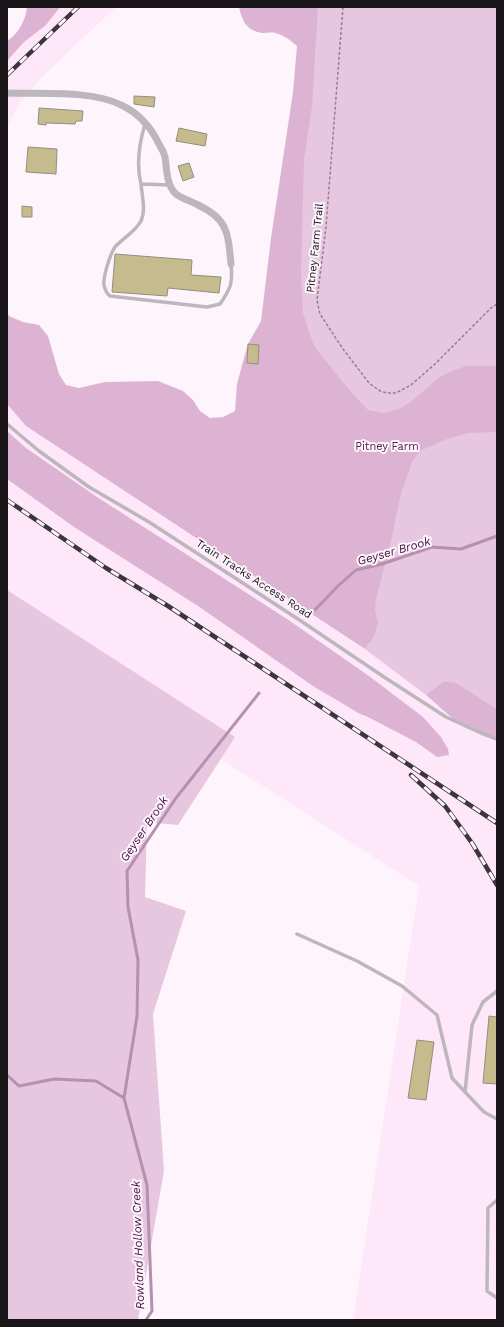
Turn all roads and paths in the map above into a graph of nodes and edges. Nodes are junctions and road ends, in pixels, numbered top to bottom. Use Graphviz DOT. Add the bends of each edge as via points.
graph roads {
  1 [pos="343,7"];
  2 [pos="7,93"];
  3 [pos="146,123"];
  4 [pos="141,184"];
  5 [pos="170,185"];
  6 [pos="231,264"];
  7 [pos="497,304"];
  8 [pos="7,424"];
  9 [pos="497,738"];
  10 [pos="297,934"];
  11 [pos="497,991"];
  12 [pos="465,1092"];
  13 [pos="497,1120"];
  14 [pos="497,1200"];
  15 [pos="497,1298"];
  1 -- 7 [label="path, Pitney Farm Trail" via="326,227 317,300 320,314 368,383 380,391 396,393 411,386"];
  2 -- 3 [label="street" via="82,95 99,98 122,105"];
  3 -- 4 [label="lane" via="138,157"];
  3 -- 5 [label="street" via="165,155"];
  4 -- 5 [label="lane"];
  4 -- 6 [label="lane" via="144,207 141,220 114,248 108,264 104,284 110,296 207,307 220,304 233,279"];
  5 -- 6 [label="street" via="176,194 210,210 219,218 226,230"];
  8 -- 9 [label="lane, Train Tracks Access Road" via="89,488 150,522 446,717"];
  10 -- 12 [label="lane" via="402,986 437,1015 452,1078"];
  11 -- 12 [label="lane" via="483,1002 472,1025"];
  12 -- 13 [label="lane" via="484,1112"];
  14 -- 15 [label="lane" via="488,1208 487,1291"];
}
